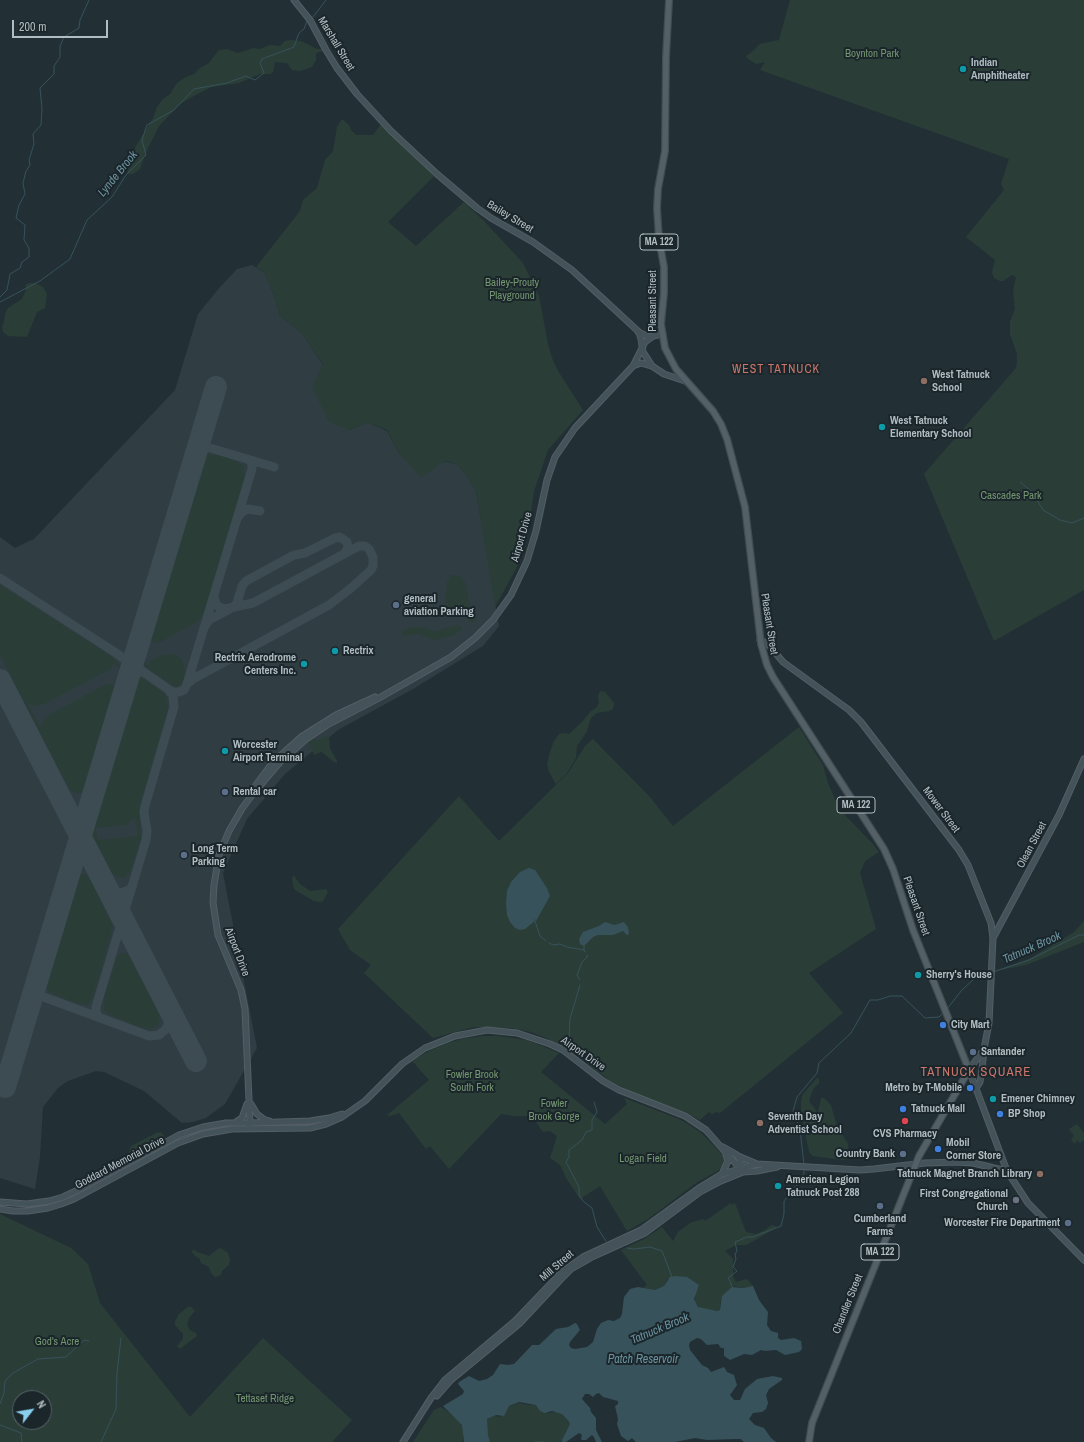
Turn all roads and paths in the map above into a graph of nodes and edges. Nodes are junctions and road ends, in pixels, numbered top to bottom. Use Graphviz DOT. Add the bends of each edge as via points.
graph roads {
  1 [pos="294,0"];
  2 [pos="669,0"];
  3 [pos="376,116"];
  4 [pos="638,331"];
  5 [pos="662,334"];
  6 [pos="652,337"];
  7 [pos="642,347"];
  8 [pos="633,366"];
  9 [pos="652,366"];
  10 [pos="676,369"];
  11 [pos="664,374"];
  12 [pos="685,381"];
  13 [pos="760,640"];
  14 [pos="1084,759"];
  15 [pos="993,938"];
  16 [pos="984,1048"];
  17 [pos="969,1070"];
  18 [pos="248,1083"];
  19 [pos="976,1088"];
  20 [pos="249,1094"];
  21 [pos="247,1104"];
  22 [pos="350,1111"];
  23 [pos="282,1122"];
  24 [pos="234,1123"];
  25 [pos="248,1125"];
  26 [pos="719,1144"];
  27 [pos="725,1153"];
  28 [pos="737,1155"];
  29 [pos="757,1164"];
  30 [pos="915,1164"];
  31 [pos="790,1165"];
  32 [pos="742,1170"];
  33 [pos="1007,1171"];
  34 [pos="722,1174"];
  35 [pos="0,1202"];
  36 [pos="0,1209"];
  37 [pos="1084,1260"];
  38 [pos="464,1367"];
  39 [pos="403,1442"];
  40 [pos="407,1442"];
  41 [pos="809,1442"];
  1 -- 3 [label="main road, Marshall Street" via="310,20 337,68"];
  2 -- 5 [label="main road, Pleasant Street / MA 122" via="665,151 657,208 664,267"];
  3 -- 4 [label="main road, Bailey Street" via="475,207 555,257"];
  4 -- 6 [label="main road, Bailey Street"];
  4 -- 7 [label="main road"];
  5 -- 6 [label="main road"];
  5 -- 10 [label="main road, Pleasant Street / MA 122" via="667,352"];
  6 -- 7 [label="main road, Airport Drive" via="646,340"];
  7 -- 8 [label="main road, Airport Drive"];
  7 -- 9 [label="main road"];
  8 -- 9 [label="main road" via="643,363"];
  8 -- 18 [label="main road, Airport Drive" via="575,428 555,456 530,552 516,586 504,606 481,632 457,653 327,725 298,745 241,810 229,831 219,855 213,903 218,935 241,990 244,1004"];
  9 -- 11 [label="main road"];
  10 -- 11 [label="main road"];
  10 -- 12 [label="main road, Pleasant Street / MA 122"];
  11 -- 12 [label="main road"];
  12 -- 13 [label="main road, Pleasant Street / MA 122" via="713,412 727,439 746,512"];
  13 -- 15 [label="main road, Mower Street" via="768,644 786,664 853,714 871,733 965,860 989,918"];
  13 -- 17 [label="main road, Pleasant Street / MA 122" via="772,677 884,849 913,930"];
  14 -- 15 [label="main road, Olean Street" via="1059,815"];
  15 -- 16 [label="main road, Mower Street" via="989,1023"];
  16 -- 17 [label="main road, Mower Street"];
  16 -- 19 [label="main road, Mower Street" via="980,1082"];
  17 -- 19 [label="main road, Pleasant Street"];
  17 -- 30 [label="main road, Chandler Street / MA 122"];
  18 -- 20 [label="main road, Airport Drive"];
  18 -- 21 [label="main road, Airport Drive"];
  19 -- 33 [label="main road, Pleasant Street"];
  20 -- 23 [label="main road, Airport Drive" via="254,1110 260,1117"];
  20 -- 25 [label="main road, Airport Drive"];
  21 -- 24 [label="main road" via="242,1118"];
  21 -- 25 [label="main road, Airport Drive"];
  22 -- 23 [label="main road, Airport Drive" via="320,1120"];
  22 -- 25 [label="main road, Airport Drive" via="335,1121 310,1128"];
  22 -- 26 [label="main road, Airport Drive" via="365,1102 407,1059 433,1044 466,1033 504,1031 528,1036 563,1050 611,1086 694,1122"];
  23 -- 25 [label="main road, Airport Drive"];
  24 -- 25 [label="main road, Goddard Memorial Drive"];
  24 -- 35 [label="main road, Goddard Memorial Drive" via="208,1126 179,1135 63,1197 27,1204"];
  25 -- 36 [label="main road, Goddard Memorial Drive" via="189,1138 61,1204 28,1210"];
  26 -- 27 [label="main road, Airport Drive"];
  26 -- 28 [label="main road, Airport Drive"];
  27 -- 32 [label="main road, Airport Drive"];
  27 -- 34 [label="main road" via="728,1161"];
  28 -- 29 [label="main road, Airport Drive"];
  28 -- 32 [label="main road"];
  29 -- 31 [label="main road, Mill Street"];
  29 -- 32 [label="main road, Mill Street"];
  30 -- 31 [label="main road, Mill Street" via="862,1170"];
  30 -- 33 [label="main road, Mill Street" via="973,1163"];
  30 -- 41 [label="main road, Chandler Street / MA 122" via="812,1423"];
  31 -- 32 [label="main road, Mill Street"];
  32 -- 34 [label="main road, Mill Street"];
  32 -- 38 [label="main road, Mill Street" via="710,1187 639,1237 571,1269 519,1324"];
  33 -- 37 [label="main road, Pleasant Street" via="1028,1203"];
  34 -- 38 [label="main road, Mill Street" via="641,1230 592,1252 567,1268 515,1321"];
  38 -- 39 [label="main road, Mill Street" via="439,1387"];
  38 -- 40 [label="main road, Mill Street" via="438,1395"];
}
